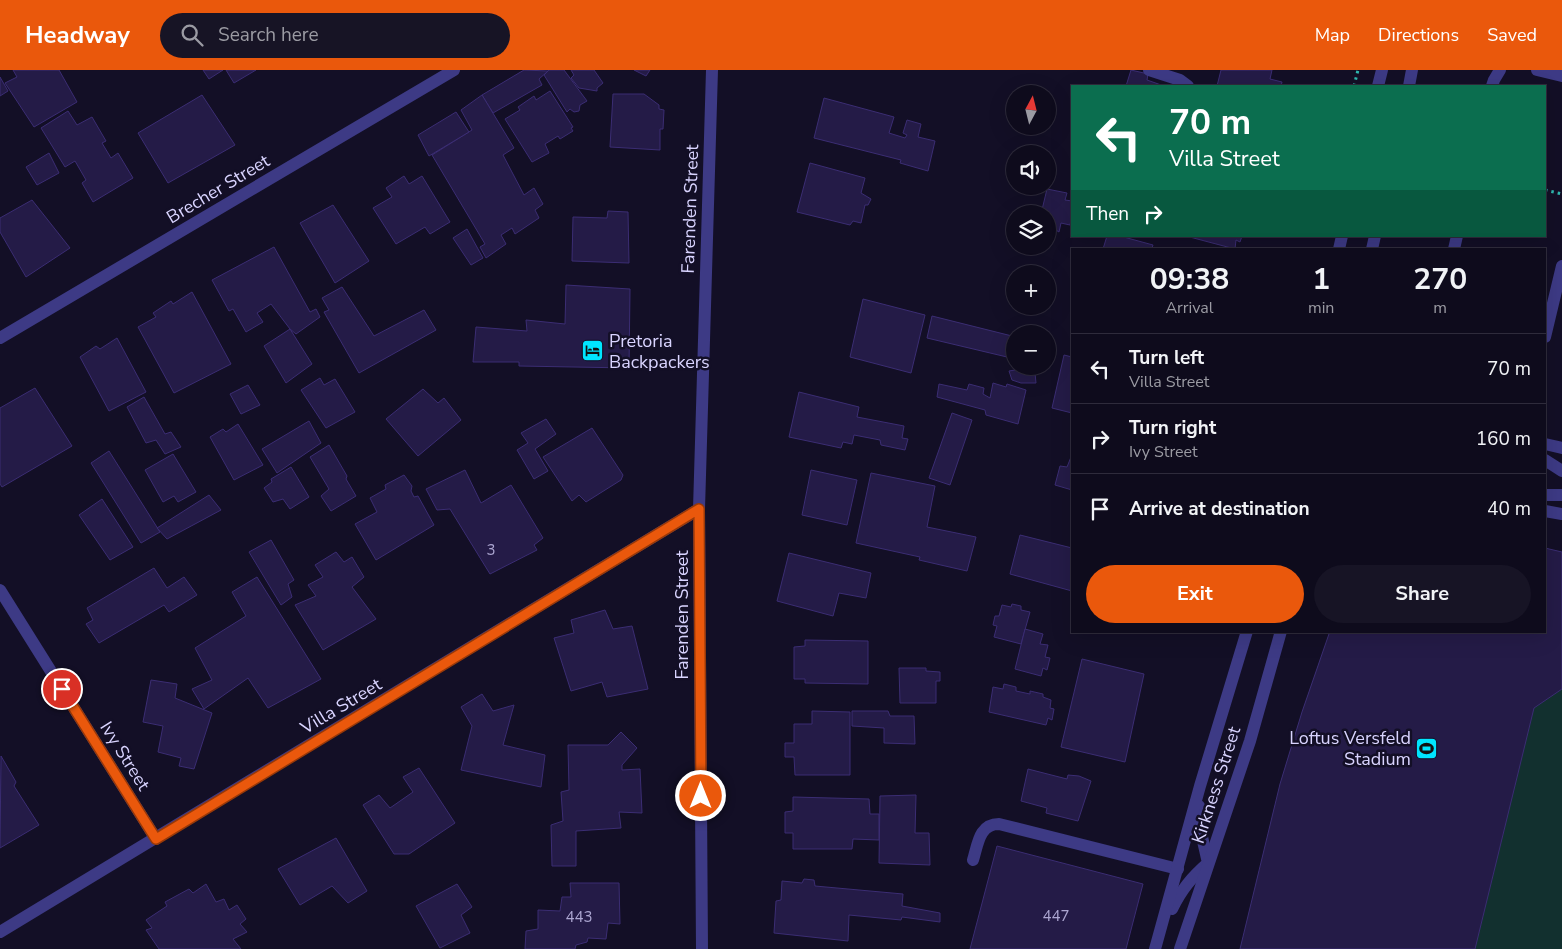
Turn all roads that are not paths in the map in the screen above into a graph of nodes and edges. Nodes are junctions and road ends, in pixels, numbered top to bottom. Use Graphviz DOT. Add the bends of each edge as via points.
graph roads {
  1 [pos="454,70"];
  2 [pos="712,70"];
  3 [pos="1149,70"];
  4 [pos="1382,70"];
  5 [pos="1412,70"];
  6 [pos="1500,70"];
  7 [pos="1537,70"];
  8 [pos="1562,76"];
  9 [pos="1187,85"];
  10 [pos="1378,85"];
  11 [pos="1409,85"];
  12 [pos="1492,85"];
  13 [pos="1562,266"];
  14 [pos="1546,333"];
  15 [pos="0,338"];
  16 [pos="1546,444"];
  17 [pos="1562,448"];
  18 [pos="1546,461"];
  19 [pos="1562,471"];
  20 [pos="1546,495"];
  21 [pos="1562,495"];
  22 [pos="699,509"];
  23 [pos="1546,511"];
  24 [pos="1562,514"];
  25 [pos="0,590"];
  26 [pos="1246,633"];
  27 [pos="1280,633"];
  28 [pos="1200,786"];
  29 [pos="156,839"];
  30 [pos="974,860"];
  31 [pos="1208,864"];
  32 [pos="1178,869"];
  33 [pos="0,932"];
  34 [pos="1156,947"];
  35 [pos="702,949"];
  36 [pos="1180,949"];
  1 -- 15 [label="street, Brecher Street"];
  2 -- 22 [label="street, Farenden Street"];
  3 -- 9 [label="street"];
  4 -- 10 [label="street"];
  5 -- 11 [label="street"];
  6 -- 12 [label="street"];
  7 -- 8 [label="street"];
  13 -- 14 [label="street"];
  16 -- 17 [label="street"];
  18 -- 19 [label="street"];
  20 -- 21 [label="street"];
  22 -- 29 [label="street, Villa Street"];
  22 -- 35 [label="street, Farenden Street"];
  23 -- 24 [label="street"];
  25 -- 29 [label="street, Ivy Street"];
  26 -- 28 [label="street, Kirkness Street"];
  27 -- 31 [label="street, Kirkness Street" via="1250,741"];
  28 -- 31 [label="street" via="1200,828"];
  28 -- 32 [label="street, Kirkness Street"];
  29 -- 33 [label="street, Villa Street"];
  30 -- 32 [label="street" via="986,826 999,824"];
  31 -- 34 [label="street" via="1181,891"];
  31 -- 36 [label="street, Kirkness Street"];
  32 -- 34 [label="street, Kirkness Street"];
}
